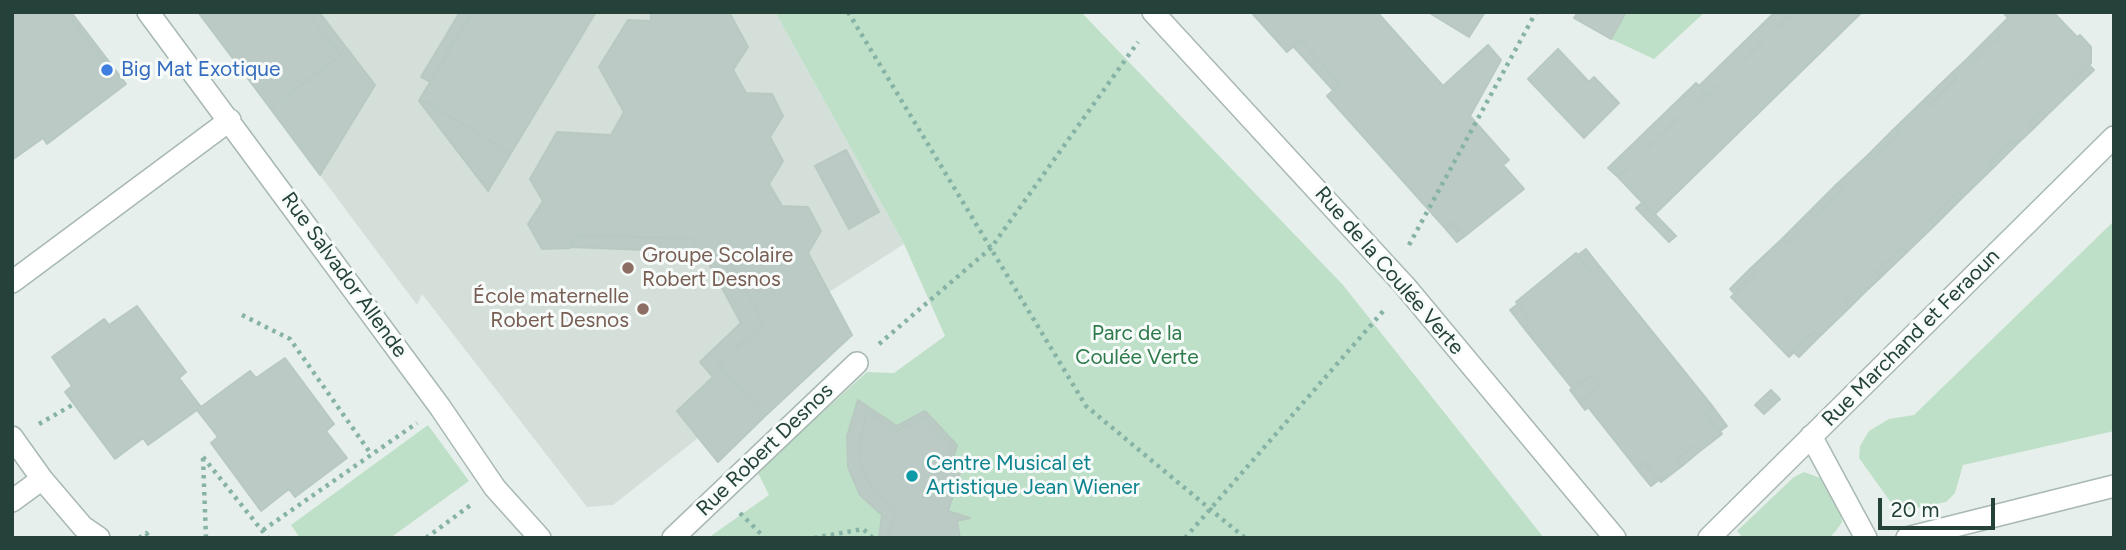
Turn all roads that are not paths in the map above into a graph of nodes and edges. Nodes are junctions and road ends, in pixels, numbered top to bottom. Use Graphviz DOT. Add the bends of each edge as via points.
graph roads {
  1 [pos="148,12"];
  2 [pos="1153,12"];
  3 [pos="230,120"];
  4 [pos="2114,138"];
  5 [pos="12,282"];
  6 [pos="857,363"];
  7 [pos="1811,436"];
  8 [pos="13,438"];
  9 [pos="42,479"];
  10 [pos="2114,486"];
  11 [pos="12,501"];
  12 [pos="99,538"];
  13 [pos="540,538"];
  14 [pos="673,538"];
  15 [pos="1615,538"];
  16 [pos="1709,538"];
  17 [pos="1866,538"];
  18 [pos="1908,538"];
  1 -- 3 [label="street, Rue Salvador Allende"];
  2 -- 15 [label="street, Rue de la Coulée Verte" via="1394,273"];
  3 -- 5 [label="street"];
  3 -- 13 [label="street, Rue Salvador Allende" via="495,488"];
  4 -- 7 [label="street, Rue Marchand et Feraoun"];
  6 -- 14 [label="street, Rue Robert Desnos"];
  7 -- 16 [label="street, Rue Marchand et Feraoun"];
  7 -- 17 [label="street"];
  8 -- 9 [label="street"];
  9 -- 11 [label="street"];
  9 -- 12 [label="street" via="83,527"];
  10 -- 18 [label="street"];
}
